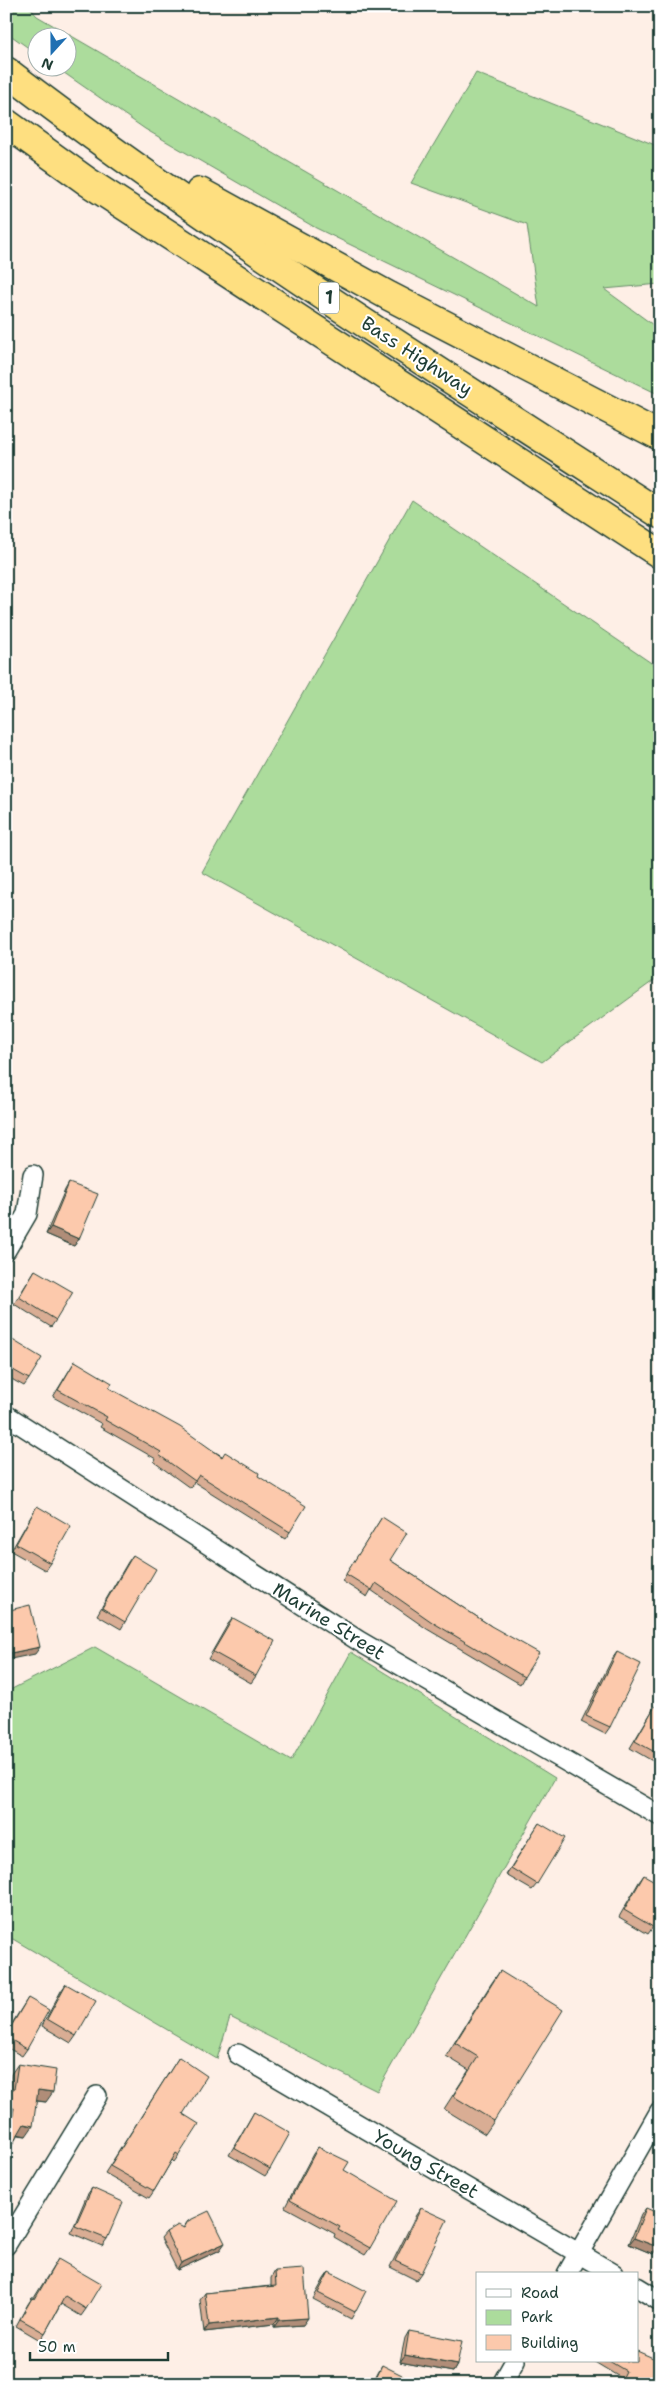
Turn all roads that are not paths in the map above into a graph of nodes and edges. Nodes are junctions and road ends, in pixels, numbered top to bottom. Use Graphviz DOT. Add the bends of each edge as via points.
graph roads {
  1 [pos="6,71"];
  2 [pos="6,122"];
  3 [pos="76,124"];
  4 [pos="246,286"];
  5 [pos="660,436"];
  6 [pos="660,514"];
  7 [pos="660,554"];
  8 [pos="660,575"];
  9 [pos="33,1175"];
  10 [pos="6,1250"];
  11 [pos="6,1415"];
  12 [pos="660,1816"];
  13 [pos="238,2054"];
  14 [pos="97,2096"];
  15 [pos="660,2112"];
  16 [pos="6,2245"];
  17 [pos="579,2253"];
  18 [pos="568,2272"];
  19 [pos="611,2272"];
  20 [pos="638,2288"];
  21 [pos="660,2301"];
  22 [pos="514,2362"];
  23 [pos="502,2384"];
  1 -- 3 [label="highway, Bass Highway / 1"];
  2 -- 4 [label="highway, Bass Highway / 1" via="88,182"];
  3 -- 5 [label="highway" via="388,296"];
  3 -- 6 [label="highway, Bass Highway / 1" via="298,278"];
  4 -- 7 [label="highway, Bass Highway / 1"];
  4 -- 8 [label="highway"];
  9 -- 10 [label="street" via="27,1214"];
  11 -- 12 [label="street, Marine Street" via="358,1641"];
  13 -- 17 [label="street, Young Street"];
  14 -- 16 [label="street"];
  15 -- 17 [label="street"];
  17 -- 18 [label="street"];
  17 -- 19 [label="street, Young Street"];
  20 -- 21 [label="street"];
  22 -- 23 [label="street"];
}
